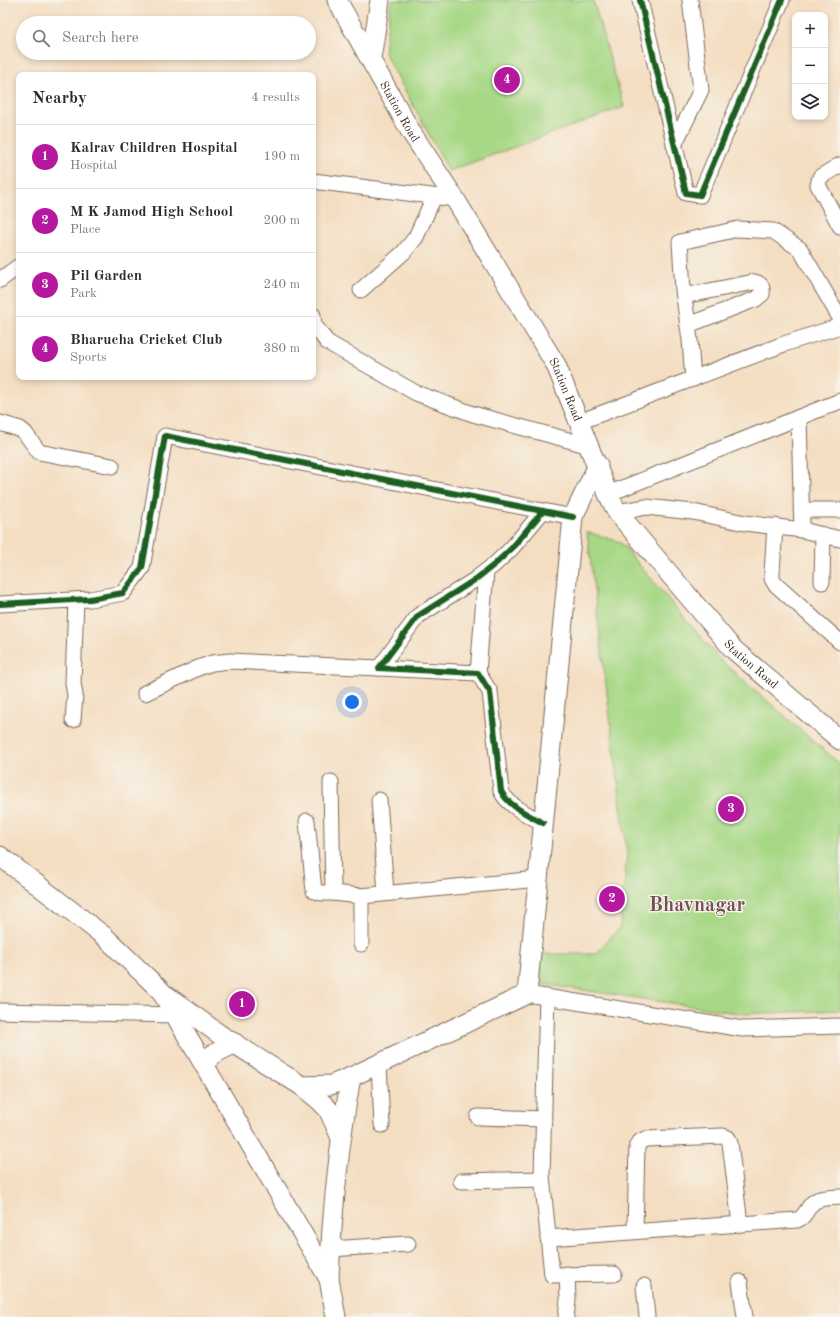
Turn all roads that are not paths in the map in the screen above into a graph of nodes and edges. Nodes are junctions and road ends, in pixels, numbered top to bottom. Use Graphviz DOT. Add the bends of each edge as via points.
graph roads {
  1 [pos="337,0"];
  2 [pos="380,0"];
  3 [pos="640,0"];
  4 [pos="690,0"];
  5 [pos="782,0"];
  6 [pos="371,59"];
  7 [pos="674,145"];
  8 [pos="840,165"];
  9 [pos="316,181"];
  10 [pos="434,197"];
  11 [pos="455,199"];
  12 [pos="840,226"];
  13 [pos="16,268"];
  14 [pos="0,280"];
  15 [pos="361,290"];
  16 [pos="684,296"];
  17 [pos="840,318"];
  18 [pos="688,325"];
  19 [pos="840,326"];
  20 [pos="316,328"];
  21 [pos="693,379"];
  22 [pos="840,401"];
  23 [pos="799,417"];
  24 [pos="0,422"];
  25 [pos="580,422"];
  26 [pos="590,446"];
  27 [pos="598,465"];
  28 [pos="112,466"];
  29 [pos="608,494"];
  30 [pos="802,510"];
  31 [pos="840,510"];
  32 [pos="543,511"];
  33 [pos="617,512"];
  34 [pos="573,517"];
  35 [pos="775,526"];
  36 [pos="802,530"];
  37 [pos="823,535"];
  38 [pos="840,539"];
  39 [pos="486,572"];
  40 [pos="822,582"];
  41 [pos="76,600"];
  42 [pos="0,604"];
  43 [pos="840,642"];
  44 [pos="379,668"];
  45 [pos="478,673"];
  46 [pos="146,693"];
  47 [pos="73,720"];
  48 [pos="840,740"];
  49 [pos="331,782"];
  50 [pos="379,800"];
  51 [pos="307,821"];
  52 [pos="543,824"];
  53 [pos="0,856"];
  54 [pos="538,879"];
  55 [pos="334,893"];
  56 [pos="386,893"];
  57 [pos="361,896"];
  58 [pos="361,944"];
  59 [pos="161,991"];
  60 [pos="527,994"];
  61 [pos="547,997"];
  62 [pos="0,1011"];
  63 [pos="175,1015"];
  64 [pos="840,1026"];
  65 [pos="235,1043"];
  66 [pos="379,1064"];
  67 [pos="204,1066"];
  68 [pos="351,1077"];
  69 [pos="302,1086"];
  70 [pos="478,1117"];
  71 [pos="544,1119"];
  72 [pos="382,1125"];
  73 [pos="341,1138"];
  74 [pos="542,1179"];
  75 [pos="461,1181"];
  76 [pos="840,1197"];
  77 [pos="740,1224"];
  78 [pos="635,1231"];
  79 [pos="548,1238"];
  80 [pos="408,1244"];
  81 [pos="330,1249"];
  82 [pos="567,1274"];
  83 [pos="614,1274"];
  84 [pos="329,1279"];
  85 [pos="740,1282"];
  86 [pos="644,1286"];
  87 [pos="336,1317"];
  88 [pos="566,1317"];
  89 [pos="647,1317"];
  90 [pos="745,1317"];
  1 -- 6 [label="main road, Station Road"];
  2 -- 6 [label="main road"];
  3 -- 7 [label="street"];
  4 -- 7 [label="street" via="701,90"];
  5 -- 7 [label="street" via="700,195 686,194"];
  6 -- 11 [label="main road, Station Road" via="412,132"];
  8 -- 12 [label="street" via="818,180 818,185"];
  9 -- 10 [label="street"];
  10 -- 11 [label="street"];
  10 -- 15 [label="street" via="416,237 404,252"];
  11 -- 25 [label="main road, Station Road" via="556,365"];
  13 -- 14 [label="street"];
  16 -- 17 [label="street" via="680,242 738,230 773,231 800,249"];
  16 -- 18 [label="street"];
  16 -- 18 [label="street" via="754,282 762,285 763,290 756,299"];
  18 -- 21 [label="street"];
  19 -- 21 [label="street" via="784,344"];
  20 -- 26 [label="street" via="327,342 416,394 473,414"];
  21 -- 25 [label="street"];
  22 -- 23 [label="street"];
  23 -- 29 [label="street"];
  23 -- 30 [label="street"];
  24 -- 28 [label="street" via="25,433 39,452"];
  25 -- 26 [label="main road, Station Road"];
  26 -- 27 [label="main road, Station Road"];
  27 -- 29 [label="main road, Station Road"];
  27 -- 34 [label="main road"];
  29 -- 33 [label="main road, Station Road"];
  30 -- 31 [label="street"];
  30 -- 36 [label="street"];
  32 -- 34 [label="street"];
  32 -- 39 [label="street" via="511,549"];
  32 -- 41 [label="street" via="165,436 142,568 123,593"];
  33 -- 35 [label="street" via="646,507"];
  33 -- 48 [label="main road, Station Road" via="733,649"];
  34 -- 52 [label="main road"];
  35 -- 36 [label="street"];
  35 -- 43 [label="street" via="772,579"];
  36 -- 37 [label="street"];
  37 -- 38 [label="street"];
  37 -- 40 [label="street"];
  39 -- 44 [label="street" via="418,616"];
  39 -- 45 [label="street"];
  41 -- 42 [label="street"];
  41 -- 47 [label="street"];
  44 -- 45 [label="street"];
  44 -- 46 [label="street" via="212,662"];
  45 -- 52 [label="street" via="490,692 501,791 511,804"];
  49 -- 55 [label="street"];
  50 -- 56 [label="street"];
  51 -- 55 [label="street" via="314,891 322,894"];
  52 -- 54 [label="main road"];
  53 -- 59 [label="main road" via="104,936"];
  54 -- 56 [label="street"];
  54 -- 60 [label="main road"];
  55 -- 57 [label="street"];
  56 -- 57 [label="street"];
  57 -- 58 [label="street"];
  59 -- 63 [label="main road"];
  59 -- 65 [label="main road"];
  60 -- 61 [label="street"];
  60 -- 66 [label="main road"];
  61 -- 64 [label="street" via="743,1029"];
  61 -- 71 [label="street"];
  62 -- 63 [label="street"];
  63 -- 67 [label="main road"];
  65 -- 67 [label="main road" via="212,1055"];
  65 -- 69 [label="main road"];
  66 -- 68 [label="main road"];
  66 -- 72 [label="street"];
  67 -- 84 [label="main road"];
  68 -- 69 [label="main road" via="331,1085"];
  68 -- 73 [label="main road"];
  69 -- 73 [label="main road" via="328,1109"];
  70 -- 71 [label="street"];
  71 -- 74 [label="street"];
  73 -- 81 [label="main road"];
  74 -- 75 [label="street"];
  74 -- 79 [label="street"];
  76 -- 77 [label="street" via="816,1200 797,1220"];
  77 -- 78 [label="street"];
  77 -- 78 [label="street" via="728,1138 723,1136 646,1139 637,1145"];
  78 -- 79 [label="street"];
  79 -- 82 [label="street" via="552,1275"];
  80 -- 81 [label="street"];
  81 -- 84 [label="main road"];
  82 -- 83 [label="street"];
  82 -- 88 [label="street"];
  84 -- 87 [label="main road"];
  85 -- 90 [label="street"];
  86 -- 89 [label="street"];
}
